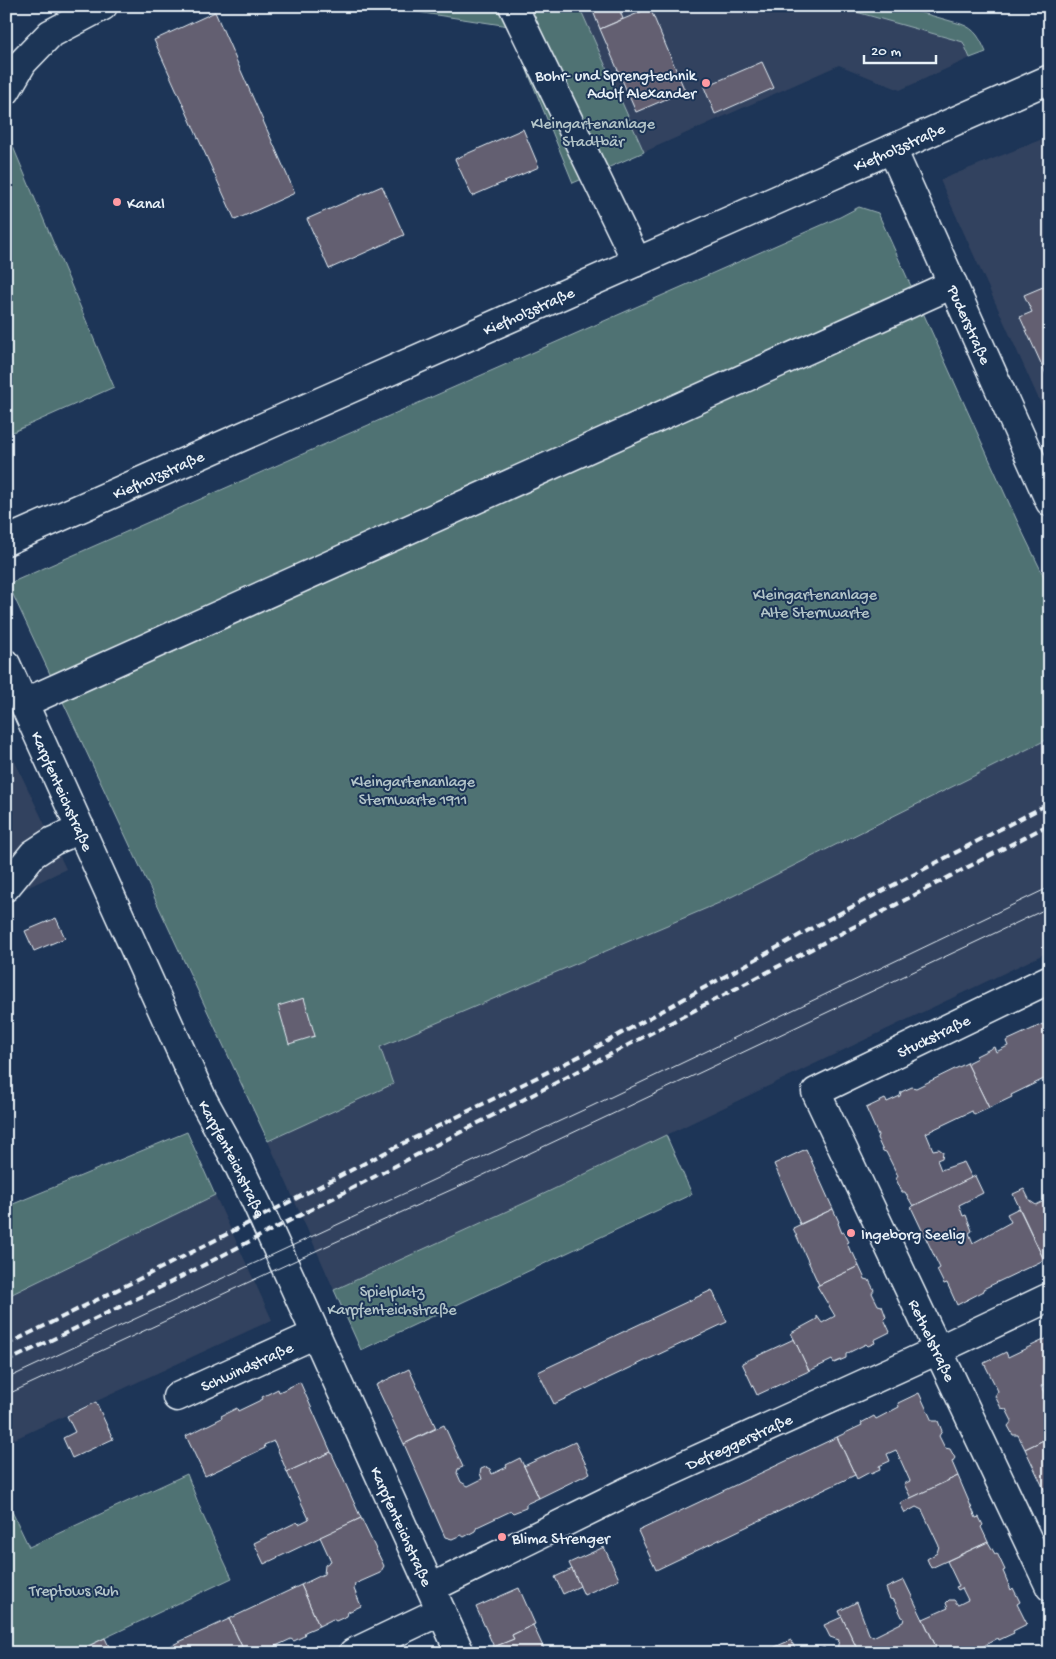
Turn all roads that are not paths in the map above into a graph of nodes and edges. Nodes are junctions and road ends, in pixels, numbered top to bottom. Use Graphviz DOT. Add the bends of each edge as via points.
graph roads {
  1 [pos="103,6"];
  2 [pos="507,7"];
  3 [pos="1050,79"];
  4 [pos="6,91"];
  5 [pos="892,149"];
  6 [pos="638,262"];
  7 [pos="953,284"];
  8 [pos="1050,502"];
  9 [pos="6,541"];
  10 [pos="6,664"];
  11 [pos="24,703"];
  12 [pos="81,829"];
  13 [pos="6,887"];
  14 [pos="1050,979"];
  15 [pos="816,1092"];
  16 [pos="1050,1297"];
  17 [pos="316,1334"];
  18 [pos="938,1350"];
  19 [pos="177,1397"];
  20 [pos="1050,1587"];
  21 [pos="436,1600"];
  22 [pos="353,1653"];
  23 [pos="460,1653"];
  1 -- 4 [label="street" via="50,34 23,62"];
  2 -- 6 [label="street"];
  3 -- 5 [label="street, Kiefholzstraße"];
  5 -- 6 [label="street, Kiefholzstraße"];
  5 -- 7 [label="street, Puderstraße"];
  6 -- 9 [label="street, Kiefholzstraße"];
  7 -- 8 [label="street, Puderstraße"];
  7 -- 11 [label="street"];
  10 -- 11 [label="street, Karpfenteichstraße"];
  11 -- 12 [label="street, Karpfenteichstraße"];
  12 -- 13 [label="street" via="53,841 34,854"];
  12 -- 17 [label="street, Karpfenteichstraße" via="203,1100 236,1160"];
  14 -- 15 [label="street, Stuckstraße"];
  15 -- 18 [label="street, Rethelstraße"];
  16 -- 18 [label="street, Defreggerstraße"];
  17 -- 19 [label="street, Schwindstraße"];
  17 -- 21 [label="street, Karpfenteichstraße"];
  18 -- 20 [label="street, Rethelstraße"];
  18 -- 21 [label="street, Defreggerstraße" via="630,1490"];
  21 -- 22 [label="street, Defreggerstraße"];
  21 -- 23 [label="street, Karpfenteichstraße"];
}
